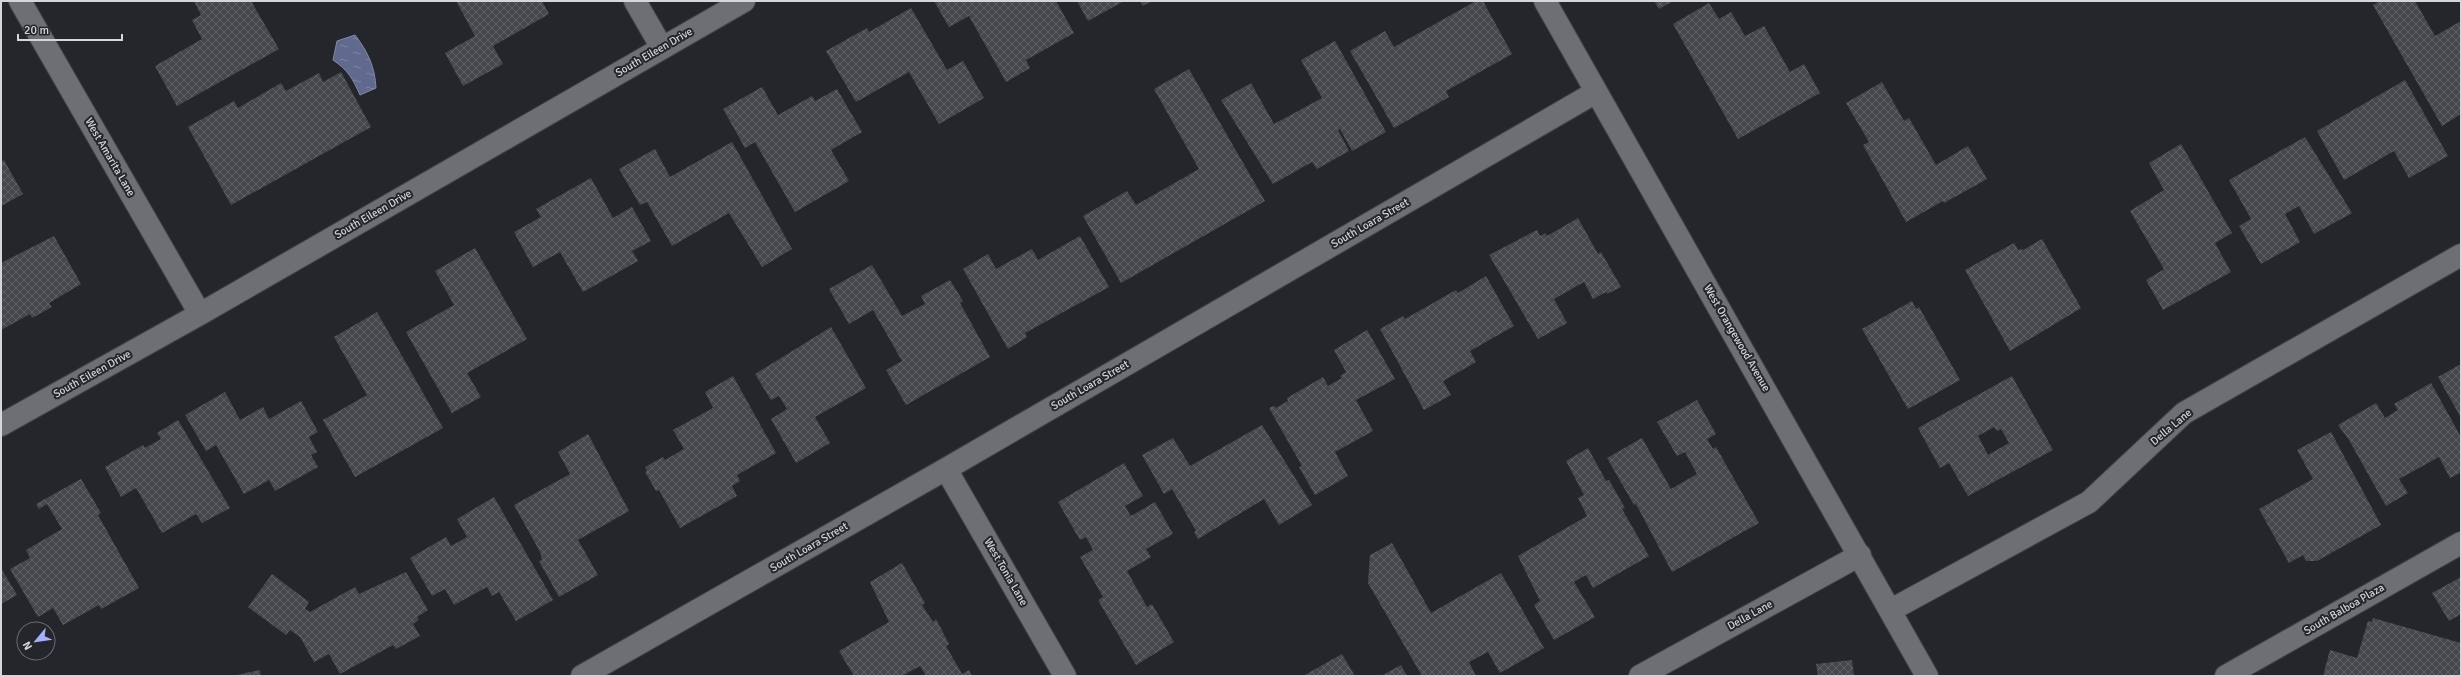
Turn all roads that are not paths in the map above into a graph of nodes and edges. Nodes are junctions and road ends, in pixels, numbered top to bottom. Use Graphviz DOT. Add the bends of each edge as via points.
graph roads {
  1 [pos="20,1"];
  2 [pos="635,1"];
  3 [pos="744,1"];
  4 [pos="1545,1"];
  5 [pos="662,48"];
  6 [pos="1596,92"];
  7 [pos="2461,255"];
  8 [pos="200,314"];
  9 [pos="1,425"];
  10 [pos="946,469"];
  11 [pos="2461,543"];
  12 [pos="1860,555"];
  13 [pos="1891,610"];
  14 [pos="2239,673"];
  15 [pos="582,676"];
  16 [pos="1066,676"];
  17 [pos="1640,676"];
  18 [pos="1927,676"];
  1 -- 8 [label="street, West Amarita Lane"];
  2 -- 5 [label="street"];
  3 -- 5 [label="street, South Eileen Drive"];
  4 -- 6 [label="street, West Orangewood Avenue"];
  5 -- 8 [label="street, South Eileen Drive"];
  6 -- 10 [label="street, South Loara Street"];
  6 -- 12 [label="street, West Orangewood Avenue"];
  7 -- 13 [label="street, Della Lane" via="2184,413 2089,502"];
  8 -- 9 [label="street, South Eileen Drive"];
  10 -- 15 [label="street, South Loara Street"];
  10 -- 16 [label="street, West Tonia Lane"];
  11 -- 14 [label="street, South Balboa Plaza"];
  12 -- 13 [label="street, West Orangewood Avenue"];
  12 -- 17 [label="street, Della Lane"];
  13 -- 18 [label="street, West Orangewood Avenue"];
}
